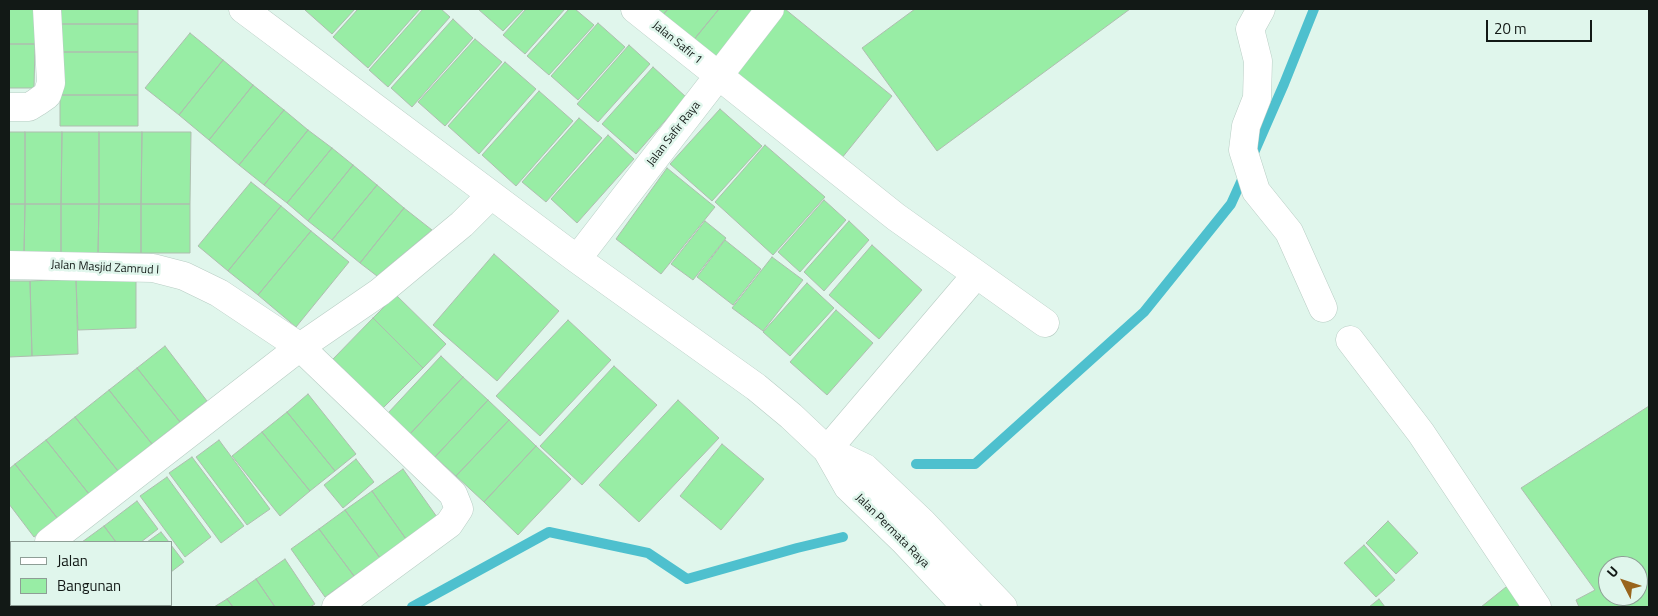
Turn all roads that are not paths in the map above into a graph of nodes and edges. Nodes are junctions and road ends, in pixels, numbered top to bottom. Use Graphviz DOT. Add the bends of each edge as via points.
graph roads {
  1 [pos="47,9"];
  2 [pos="244,9"];
  3 [pos="636,9"];
  4 [pos="770,9"];
  5 [pos="1261,9"];
  6 [pos="718,76"];
  7 [pos="9,107"];
  8 [pos="491,195"];
  9 [pos="577,260"];
  10 [pos="9,266"];
  11 [pos="976,275"];
  12 [pos="1324,308"];
  13 [pos="1045,323"];
  14 [pos="1350,340"];
  15 [pos="300,347"];
  16 [pos="826,450"];
  17 [pos="50,541"];
  18 [pos="336,607"];
  19 [pos="966,607"];
  20 [pos="1003,607"];
  21 [pos="1537,607"];
  1 -- 7 [label="street" via="52,83 47,95 29,107"];
  2 -- 8 [label="street"];
  3 -- 6 [label="street, Jalan Safir 1"];
  4 -- 6 [label="street, Jalan Safir Raya"];
  5 -- 12 [label="street" via="1250,29 1258,61 1257,98 1246,126 1244,150 1256,191 1289,232"];
  6 -- 9 [label="street, Jalan Safir Raya"];
  6 -- 11 [label="street, Jalan Safir 1" via="896,217"];
  8 -- 9 [label="street"];
  8 -- 15 [label="street" via="462,224 380,292"];
  9 -- 16 [label="street" via="756,386"];
  10 -- 15 [label="street, Jalan Masjid Zamrud I" via="153,268 184,276 219,293"];
  11 -- 13 [label="street, Jalan Safir 1"];
  11 -- 16 [label="street"];
  14 -- 21 [label="street" via="1421,433"];
  15 -- 17 [label="street"];
  15 -- 18 [label="street, Jalan Masjid Zamrud I" via="453,494 459,509 448,524"];
  16 -- 19 [label="street, Jalan Permata Raya" via="848,487"];
  16 -- 20 [label="street" via="865,468"];
}
